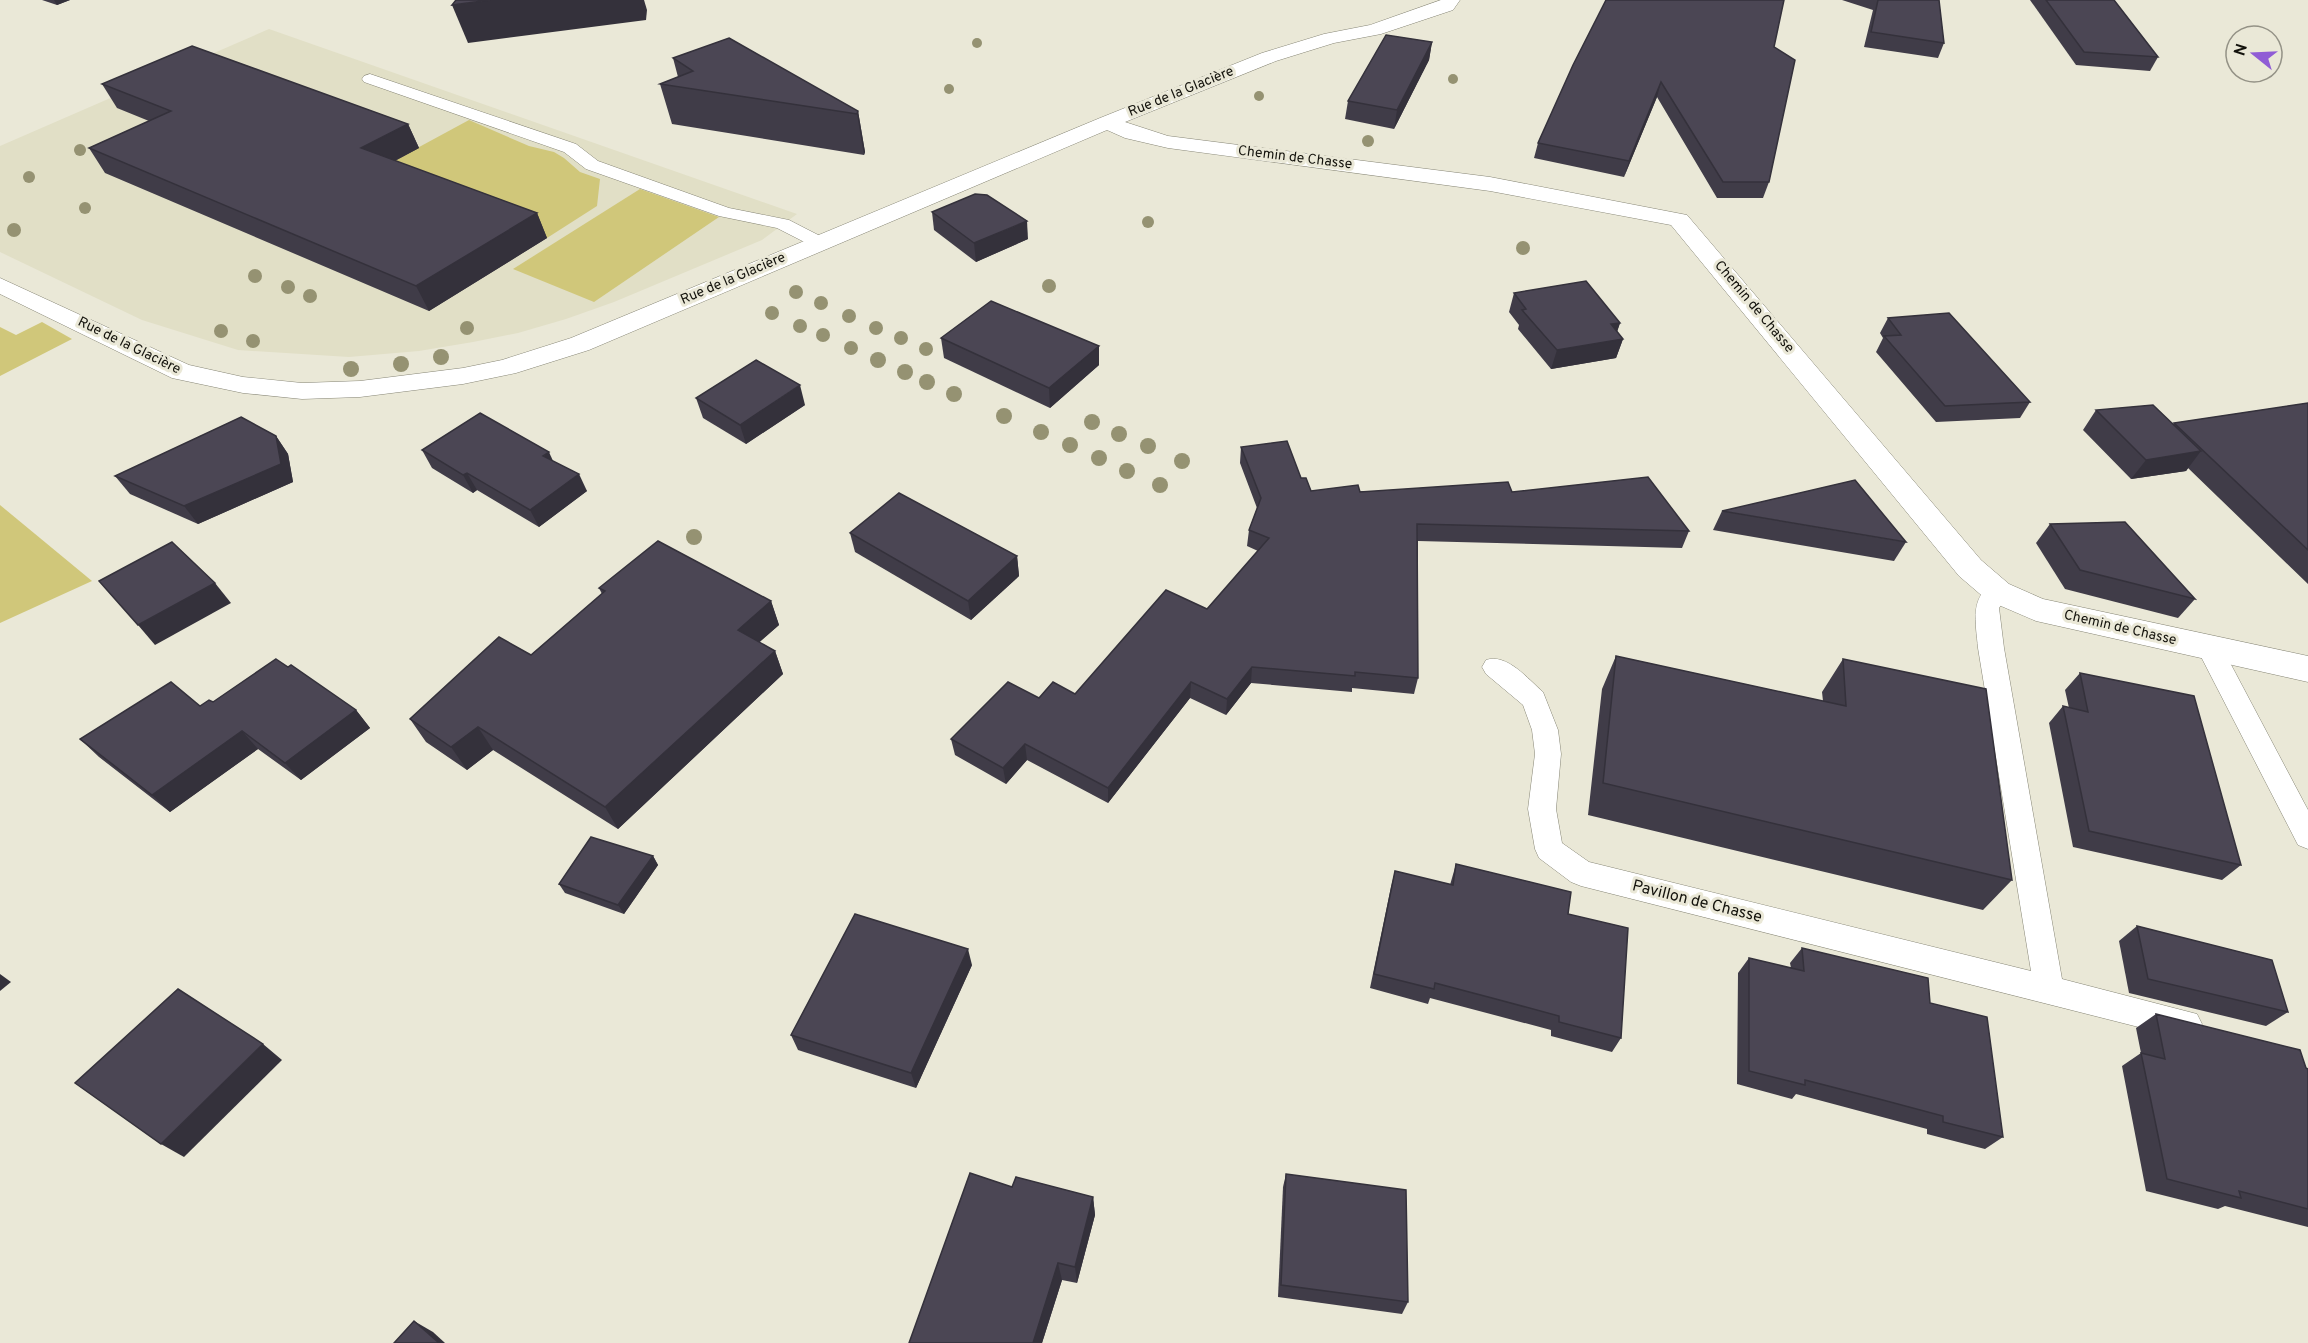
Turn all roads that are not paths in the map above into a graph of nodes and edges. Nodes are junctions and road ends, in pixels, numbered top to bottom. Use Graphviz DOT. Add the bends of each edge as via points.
graph roads {
  1 [pos="1451,0"];
  2 [pos="370,80"];
  3 [pos="1107,122"];
  4 [pos="820,243"];
  5 [pos="0,285"];
  6 [pos="1998,592"];
  7 [pos="2209,647"];
  8 [pos="1495,667"];
  9 [pos="2308,669"];
  10 [pos="2308,837"];
  11 [pos="2049,990"];
  12 [pos="2210,1030"];
  1 -- 3 [label="street, Rue de la Glacière" via="1446,6 1374,30 1269,57"];
  2 -- 4 [label="lane" via="570,148 592,165 725,212 783,224"];
  3 -- 4 [label="street, Rue de la Glacière"];
  3 -- 6 [label="street, Chemin de Chasse" via="1168,142 1490,184 1679,220 1970,568"];
  4 -- 5 [label="street, Rue de la Glacière" via="580,344 507,367 360,389 302,391 181,372"];
  6 -- 7 [label="street, Chemin de Chasse" via="2036,609"];
  6 -- 11 [label="lane" via="1987,607 1991,648"];
  7 -- 9 [label="street, Chemin de Chasse"];
  7 -- 10 [label="lane"];
  8 -- 11 [label="lane, Pavillon de Chasse" via="1534,699 1547,746 1542,809 1549,849 1581,873"];
  11 -- 12 [label="lane, Pavillon de Chasse"];
}
